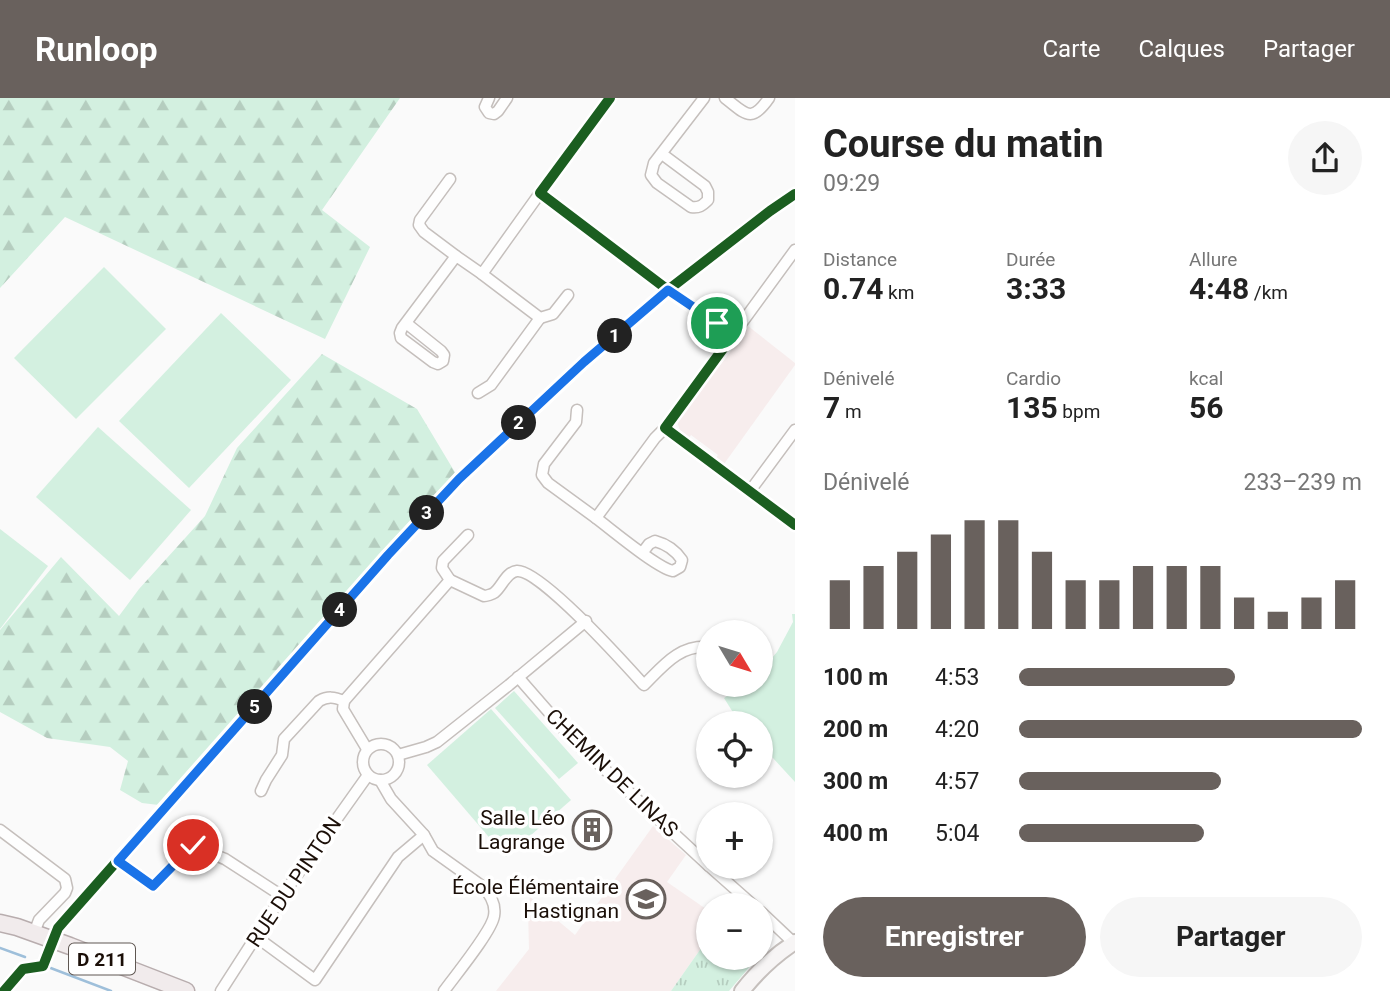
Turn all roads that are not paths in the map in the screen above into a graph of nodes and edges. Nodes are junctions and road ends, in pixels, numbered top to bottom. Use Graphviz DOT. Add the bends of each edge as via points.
graph roads {
  1 [pos="489,98"];
  2 [pos="507,98"];
  3 [pos="610,98"];
  4 [pos="704,98"];
  5 [pos="724,98"];
  6 [pos="769,98"];
  7 [pos="662,153"];
  8 [pos="450,179"];
  9 [pos="540,193"];
  10 [pos="795,250"];
  11 [pos="456,256"];
  12 [pos="482,274"];
  13 [pos="568,295"];
  14 [pos="540,318"];
  15 [pos="406,323"];
  16 [pos="733,335"];
  17 [pos="478,393"];
  18 [pos="577,410"];
  19 [pos="665,428"];
  20 [pos="795,430"];
  21 [pos="750,491"];
  22 [pos="596,518"];
  23 [pos="794,524"];
  24 [pos="468,535"];
  25 [pos="643,552"];
  26 [pos="450,580"];
  27 [pos="586,621"];
  28 [pos="696,646"];
  29 [pos="518,677"];
  30 [pos="344,701"];
  31 [pos="368,749"];
  32 [pos="398,755"];
  33 [pos="368,775"];
  34 [pos="380,780"];
  35 [pos="261,792"];
  36 [pos="0,830"];
  37 [pos="424,835"];
  38 [pos="696,854"];
  39 [pos="724,879"];
  40 [pos="153,886"];
  41 [pos="739,893"];
  42 [pos="282,896"];
  43 [pos="0,921"];
  44 [pos="773,923"];
  45 [pos="34,933"];
  46 [pos="255,936"];
  47 [pos="795,943"];
  48 [pos="186,991"];
  49 [pos="221,991"];
  50 [pos="444,991"];
  51 [pos="742,991"];
  52 [pos="751,991"];
  1 -- 2 [label="street" via="485,107 494,114"];
  3 -- 9 [label="street"];
  4 -- 7 [label="street"];
  5 -- 6 [label="street" via="754,114"];
  7 -- 7 [label="street" via="654,163 653,179 691,208 703,205 708,200 705,186"];
  8 -- 11 [label="street" via="419,225"];
  9 -- 12 [label="street"];
  9 -- 16 [label="street"];
  10 -- 16 [label="street"];
  11 -- 12 [label="street"];
  11 -- 15 [label="street"];
  12 -- 14 [label="street"];
  13 -- 14 [label="street" via="553,314"];
  14 -- 17 [label="street" via="491,385"];
  15 -- 15 [label="street" via="401,338 433,362 443,361 441,351"];
  16 -- 19 [label="street"];
  18 -- 22 [label="street" via="576,422 544,464 542,475"];
  19 -- 21 [label="street"];
  19 -- 22 [label="street"];
  20 -- 21 [label="street"];
  21 -- 23 [label="street"];
  22 -- 25 [label="street"];
  24 -- 26 [label="street" via="443,561"];
  26 -- 27 [label="street" via="484,596 494,593 518,571 530,575"];
  26 -- 30 [label="street"];
  27 -- 28 [label="street" via="644,685 671,658"];
  27 -- 29 [label="street"];
  29 -- 32 [label="street" via="437,742"];
  29 -- 38 [label="street, CHEMIN DE LINAS" via="573,740"];
  30 -- 31 [label="street" via="343,709"];
  30 -- 35 [label="street" via="333,697 319,701 284,739 282,755"];
  31 -- 32 [label="street" via="385,744"];
  31 -- 33 [label="street" via="363,758"];
  32 -- 34 [label="street" via="394,774"];
  33 -- 34 [label="street"];
  33 -- 42 [label="street, RUE DU PINTON"];
  34 -- 37 [label="street"];
  36 -- 45 [label="street" via="65,879 65,893 39,920"];
  37 -- 46 [label="street" via="398,857 315,980"];
  37 -- 50 [label="street" via="433,851 482,886 492,901 494,916"];
  39 -- 41 [label="street, CHEMIN DE LINAS"];
  40 -- 42 [label="street" via="187,850 200,845"];
  42 -- 46 [label="street, RUE DU PINTON"];
  43 -- 45 [label="main road, D 211"];
  44 -- 47 [label="street"];
  45 -- 48 [label="main road, D 211"];
  46 -- 49 [label="street, RUE DU PINTON"];
  47 -- 51 [label="street" via="782,949"];
  47 -- 52 [label="street"];
}
